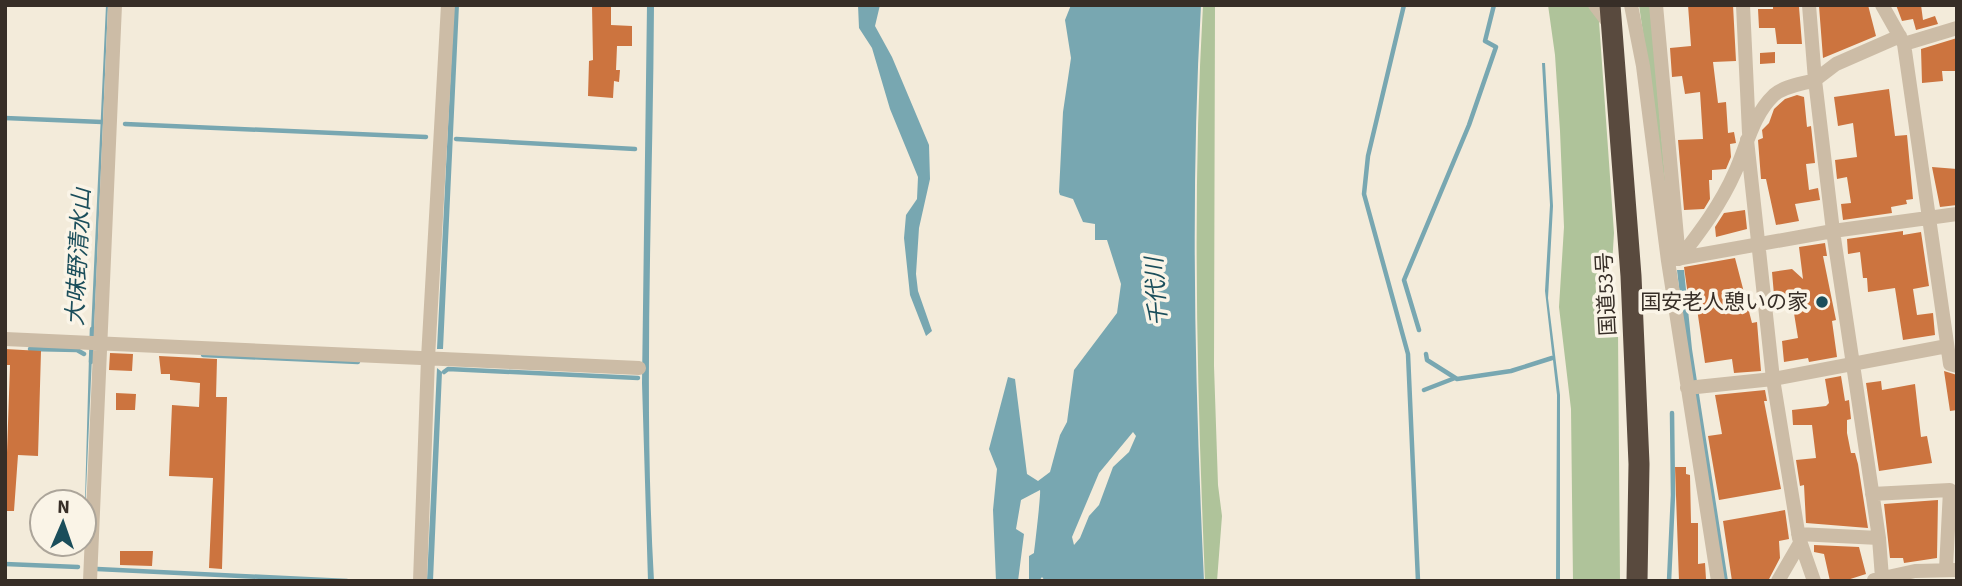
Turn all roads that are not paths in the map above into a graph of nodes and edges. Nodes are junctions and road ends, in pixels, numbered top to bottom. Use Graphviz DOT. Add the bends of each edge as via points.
graph roads {
  1 [pos="115,5"];
  2 [pos="448,5"];
  3 [pos="1595,5"];
  4 [pos="1631,5"];
  5 [pos="1656,5"];
  6 [pos="1743,5"];
  7 [pos="1809,5"];
  8 [pos="1882,5"];
  9 [pos="1610,15"];
  10 [pos="1957,28"];
  11 [pos="1902,40"];
  12 [pos="1815,80"];
  13 [pos="1748,137"];
  14 [pos="1957,214"];
  15 [pos="1928,217"];
  16 [pos="1833,231"];
  17 [pos="1757,245"];
  18 [pos="1673,260"];
  19 [pos="5,340"];
  20 [pos="102,344"];
  21 [pos="1947,346"];
  22 [pos="428,358"];
  23 [pos="1853,364"];
  24 [pos="1957,366"];
  25 [pos="639,368"];
  26 [pos="1773,379"];
  27 [pos="1687,388"];
  28 [pos="1872,494"];
  29 [pos="1879,538"];
  30 [pos="1799,539"];
  31 [pos="1951,570"];
  32 [pos="1877,579"];
  33 [pos="90,581"];
  34 [pos="420,581"];
  35 [pos="1637,581"];
  36 [pos="1718,581"];
  37 [pos="1778,581"];
  38 [pos="1814,581"];
  1 -- 20 [label="street"];
  2 -- 22 [label="street"];
  3 -- 9 [label="street"];
  4 -- 18 [label="street"];
  5 -- 18 [label="street"];
  6 -- 13 [label="street"];
  7 -- 12 [label="street"];
  8 -- 11 [label="street"];
  9 -- 35 [label="highway, 国道53号" via="1631,276 1639,464"];
  10 -- 11 [label="street"];
  11 -- 12 [label="street" via="1836,64"];
  11 -- 15 [label="street"];
  12 -- 13 [label="street" via="1776,93"];
  12 -- 16 [label="street"];
  13 -- 17 [label="street"];
  13 -- 18 [label="street" via="1736,171 1711,215"];
  14 -- 15 [label="street"];
  15 -- 16 [label="street"];
  15 -- 21 [label="street"];
  16 -- 17 [label="street"];
  16 -- 23 [label="street"];
  17 -- 18 [label="street"];
  17 -- 26 [label="street"];
  18 -- 27 [label="street"];
  19 -- 20 [label="street"];
  20 -- 22 [label="street"];
  20 -- 33 [label="street"];
  21 -- 23 [label="street"];
  21 -- 24 [label="street" via="1950,364"];
  22 -- 25 [label="street"];
  22 -- 34 [label="street"];
  23 -- 26 [label="street"];
  23 -- 28 [label="street"];
  26 -- 27 [label="street"];
  26 -- 30 [label="street"];
  27 -- 36 [label="street"];
  28 -- 29 [label="street"];
  28 -- 31 [label="street" via="1950,490"];
  29 -- 30 [label="street"];
  29 -- 32 [label="street"];
  30 -- 37 [label="street"];
  30 -- 38 [label="street"];
  31 -- 32 [label="street" via="1915,570"];
}
